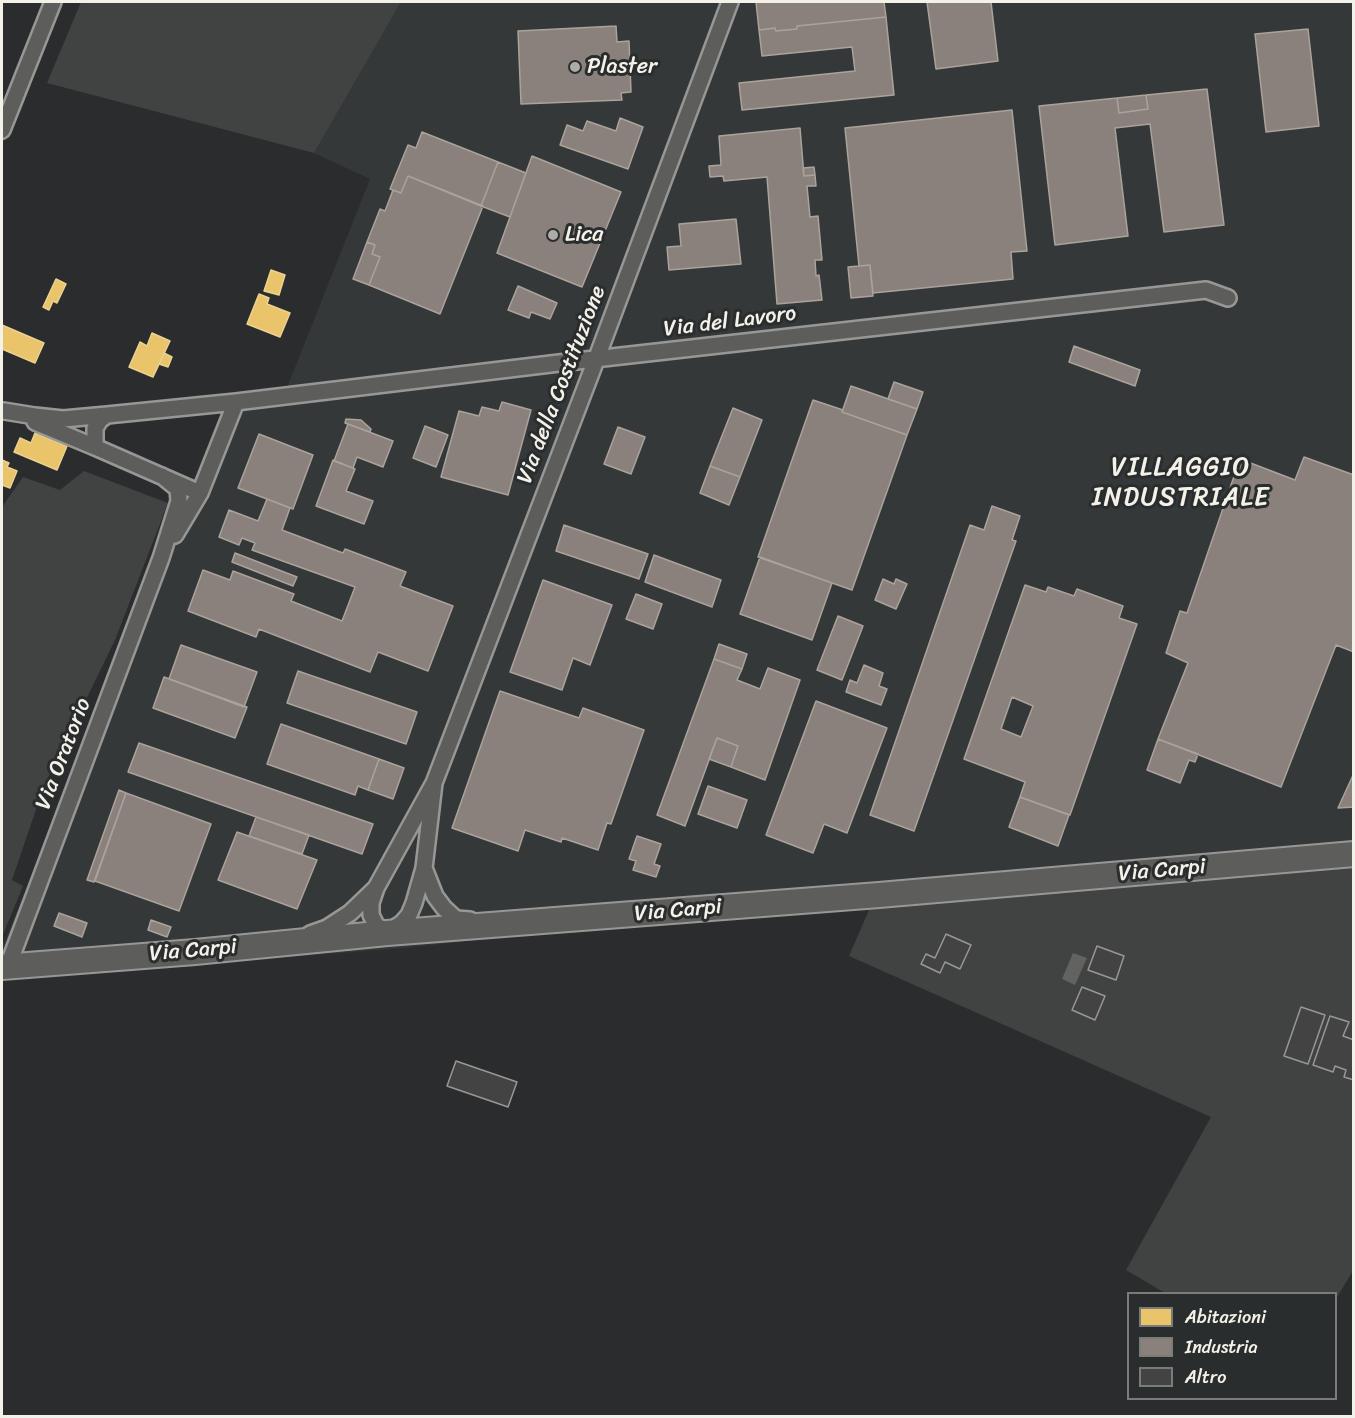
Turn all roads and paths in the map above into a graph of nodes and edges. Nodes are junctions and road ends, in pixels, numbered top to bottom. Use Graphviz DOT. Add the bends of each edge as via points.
graph roads {
  1 [pos="53,2"];
  2 [pos="730,2"];
  3 [pos="2,130"];
  4 [pos="1228,298"];
  5 [pos="596,360"];
  6 [pos="236,402"];
  7 [pos="3,410"];
  8 [pos="107,415"];
  9 [pos="95,447"];
  10 [pos="162,476"];
  11 [pos="200,493"];
  12 [pos="161,558"];
  13 [pos="434,783"];
  14 [pos="1353,854"];
  15 [pos="423,868"];
  16 [pos="376,888"];
  17 [pos="505,925"];
  18 [pos="387,933"];
  19 [pos="293,941"];
  20 [pos="5,966"];
  1 -- 3 [label="street"];
  2 -- 5 [label="street, Via della Costituzione"];
  4 -- 5 [label="street, Via del Lavoro" via="1206,290"];
  5 -- 6 [label="street, Via del Lavoro"];
  5 -- 13 [label="street, Via della Costituzione"];
  6 -- 8 [label="street, Via Oratorio"];
  6 -- 11 [label="street, Via Oratorio"];
  7 -- 8 [label="street, Via Oratorio" via="55,418"];
  7 -- 9 [label="street, Via Oratorio"];
  8 -- 9 [label="street" via="95,428"];
  9 -- 10 [label="street, Via Oratorio"];
  10 -- 11 [label="street, Via Oratorio"];
  10 -- 12 [label="street, Via Oratorio" via="178,489 180,501"];
  11 -- 12 [label="street, Via Oratorio"];
  12 -- 20 [label="street, Via Oratorio"];
  13 -- 15 [label="street, Via della Costituzione"];
  13 -- 16 [label="street, Via della Costituzione"];
  14 -- 17 [label="main road, Via Carpi"];
  15 -- 17 [label="street" via="435,896 456,919"];
  15 -- 18 [label="street, Via della Costituzione" via="409,915"];
  16 -- 18 [label="street, Via della Costituzione" via="371,915"];
  16 -- 19 [label="street, Via della Costituzione" via="327,928"];
  17 -- 18 [label="main road, Via Carpi"];
  18 -- 19 [label="main road, Via Carpi"];
  19 -- 20 [label="main road, Via Carpi"];
}
